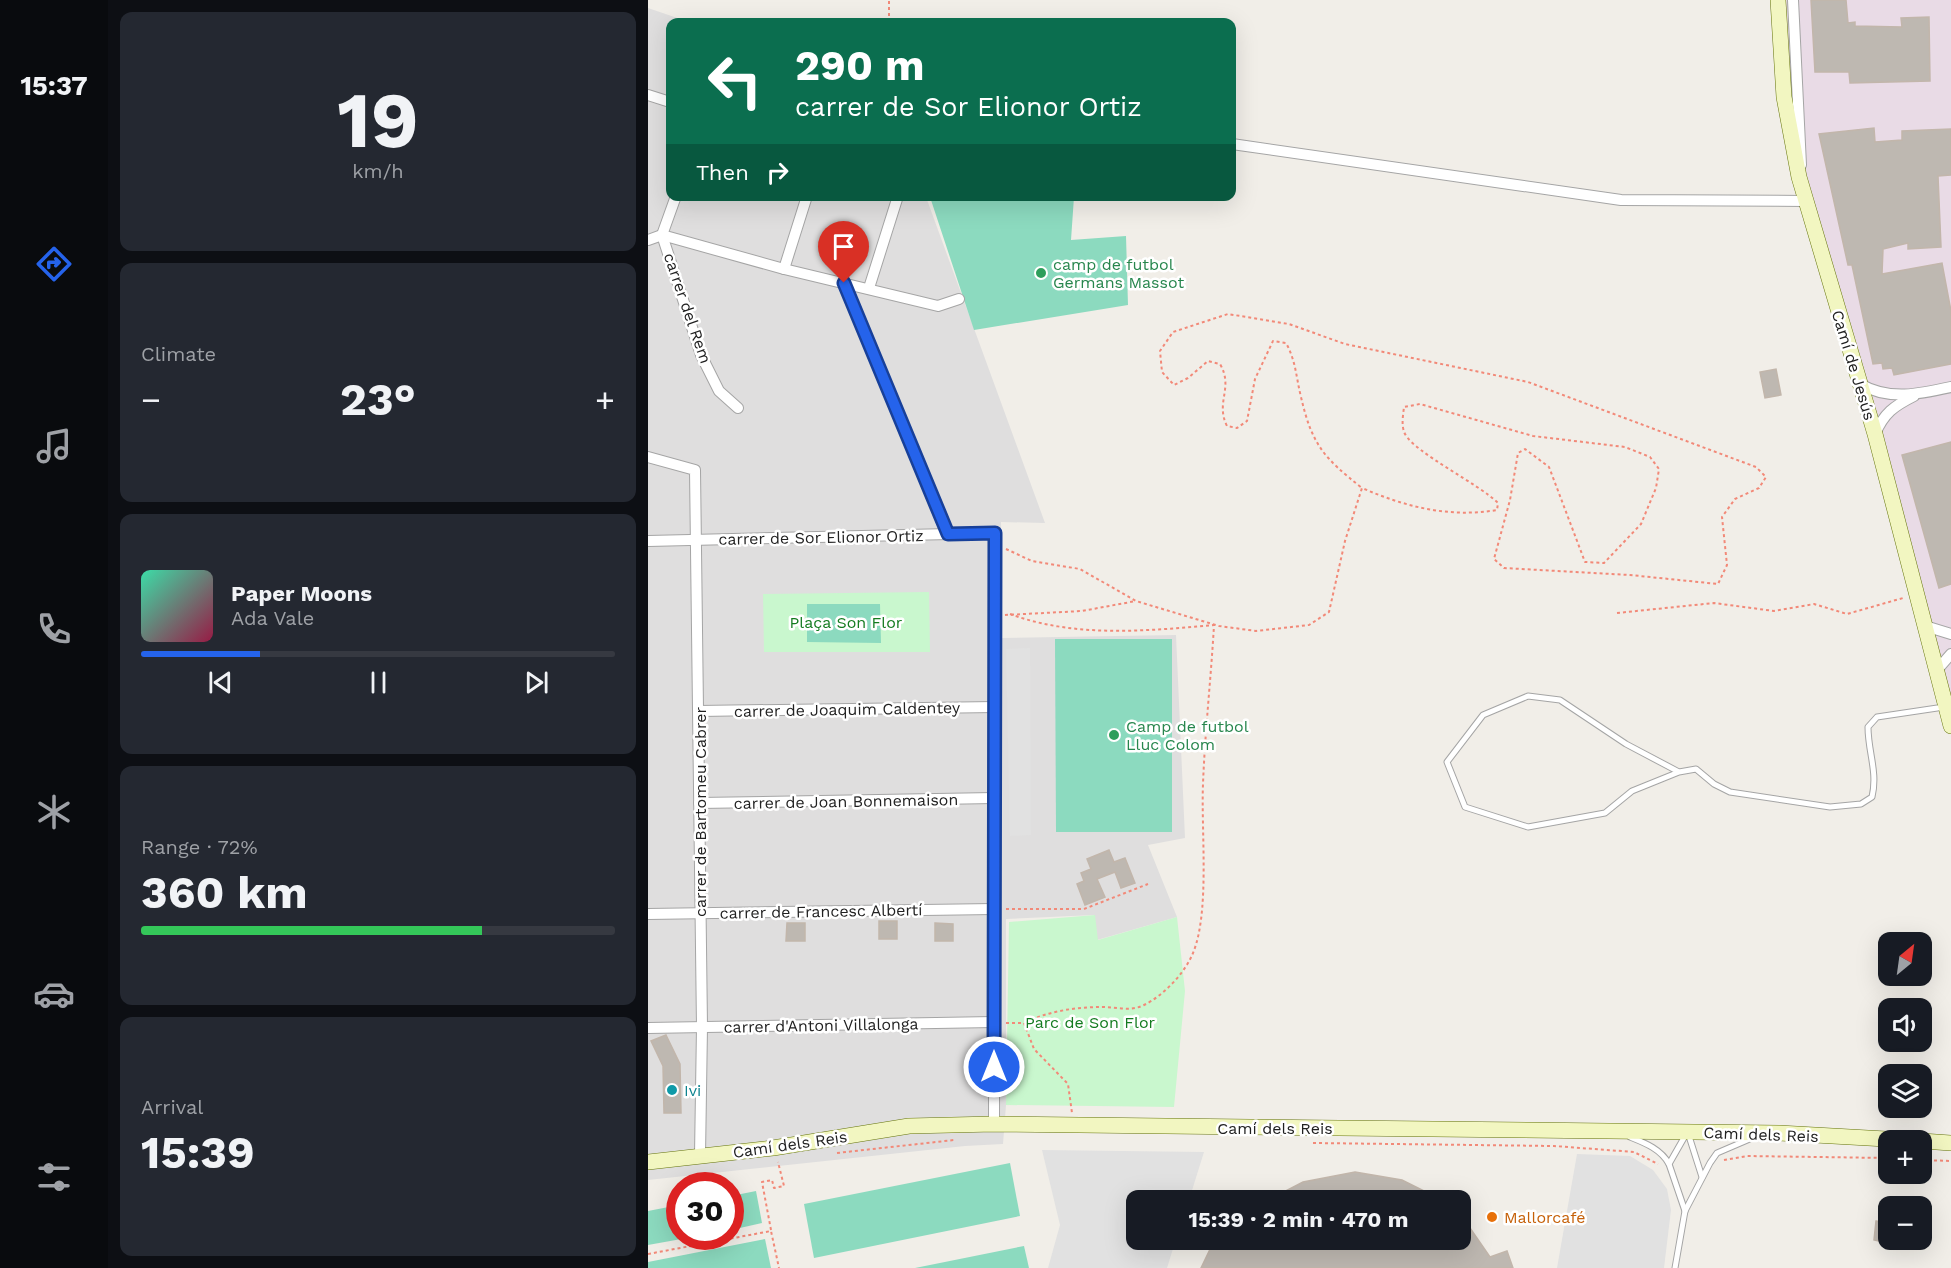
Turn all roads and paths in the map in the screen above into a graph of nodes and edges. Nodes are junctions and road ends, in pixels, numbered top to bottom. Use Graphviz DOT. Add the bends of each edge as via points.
graph roads {
  1 [pos="889,0"];
  2 [pos="1778,0"];
  3 [pos="1793,0"];
  4 [pos="889,18"];
  5 [pos="648,95"];
  6 [pos="666,101"];
  7 [pos="1236,145"];
  8 [pos="1799,177"];
  9 [pos="674,201"];
  10 [pos="805,201"];
  11 [pos="896,201"];
  12 [pos="1806,201"];
  13 [pos="662,235"];
  14 [pos="648,240"];
  15 [pos="784,269"];
  16 [pos="844,283"];
  17 [pos="869,288"];
  18 [pos="959,299"];
  19 [pos="1860,384"];
  20 [pos="1951,387"];
  21 [pos="1917,395"];
  22 [pos="738,408"];
  23 [pos="1875,434"];
  24 [pos="648,457"];
  25 [pos="1362,488"];
  26 [pos="948,534"];
  27 [pos="995,539"];
  28 [pos="698,540"];
  29 [pos="648,541"];
  30 [pos="1917,595"];
  31 [pos="1136,601"];
  32 [pos="1617,613"];
  33 [pos="1010,614"];
  34 [pos="995,619"];
  35 [pos="1214,625"];
  36 [pos="1925,626"];
  37 [pos="1951,634"];
  38 [pos="1951,654"];
  39 [pos="1937,670"];
  40 [pos="1945,706"];
  41 [pos="994,707"];
  42 [pos="699,711"];
  43 [pos="1951,724"];
  44 [pos="1679,772"];
  45 [pos="994,798"];
  46 [pos="699,803"];
  47 [pos="1148,884"];
  48 [pos="994,909"];
  49 [pos="700,912"];
  50 [pos="648,914"];
  51 [pos="994,1022"];
  52 [pos="1024,1023"];
  53 [pos="702,1027"];
  54 [pos="648,1028"];
  55 [pos="994,1124"];
  56 [pos="1075,1126"];
  57 [pos="1614,1131"];
  58 [pos="1688,1132"];
  59 [pos="1765,1132"];
  60 [pos="1878,1139"];
  61 [pos="955,1140"];
  62 [pos="1305,1142"];
  63 [pos="1932,1142"];
  64 [pos="1951,1143"];
  65 [pos="773,1148"];
  66 [pos="836,1153"];
  67 [pos="700,1155"];
  68 [pos="1878,1158"];
  69 [pos="1932,1160"];
  70 [pos="1951,1161"];
  71 [pos="648,1162"];
  72 [pos="1710,1163"];
  73 [pos="1669,1164"];
  74 [pos="1702,1177"];
  75 [pos="1685,1211"];
  76 [pos="771,1231"];
  77 [pos="648,1254"];
  78 [pos="779,1268"];
  79 [pos="1675,1268"];
  1 -- 4 [label="path"];
  2 -- 8 [label="street, Camí de Jesús" via="1784,97"];
  3 -- 8 [label="street" via="1802,155"];
  5 -- 6 [label="street"];
  7 -- 12 [label="street" via="1621,200"];
  8 -- 12 [label="street, Camí de Jesús"];
  9 -- 13 [label="street"];
  10 -- 15 [label="street"];
  11 -- 17 [label="street"];
  12 -- 19 [label="street, Camí de Jesús"];
  13 -- 14 [label="street"];
  13 -- 15 [label="street"];
  13 -- 22 [label="street, carrer del Rem" via="701,355 719,390"];
  15 -- 16 [label="street"];
  16 -- 17 [label="street"];
  16 -- 26 [label="street"];
  17 -- 18 [label="street" via="938,306"];
  19 -- 21 [label="street" via="1887,395"];
  19 -- 23 [label="street, Camí de Jesús"];
  20 -- 21 [label="street"];
  21 -- 23 [label="street" via="1891,408"];
  23 -- 30 [label="street, Camí de Jesús"];
  24 -- 28 [label="street, carrer de Bartomeu Cabrer" via="695,470"];
  25 -- 25 [label="path" via="1398,503 1445,513 1497,510 1498,503 1490,495 1406,436 1404,407 1420,404 1533,436 1625,447 1650,457 1659,470 1641,524 1610,558 1604,563 1585,562 1549,467 1525,449 1518,453 1494,559 1504,568 1718,584 1727,565 1722,517 1735,498 1759,488 1766,477 1756,467 1528,382 1345,344 1289,324 1228,314 1173,332 1160,351 1162,372 1174,385 1208,361 1220,364 1227,376 1221,414 1227,426 1237,428 1247,421 1255,379 1272,341 1286,343 1296,362 1300,396 1313,436 1329,462"];
  25 -- 35 [label="path" via="1329,612 1309,625 1256,631"];
  26 -- 27 [label="street, carrer de Sor Elionor Ortiz"];
  26 -- 28 [label="street, carrer de Sor Elionor Ortiz"];
  27 -- 31 [label="path" via="1032,561 1080,569"];
  27 -- 34 [label="street"];
  28 -- 29 [label="street, carrer de Sor Elionor Ortiz"];
  28 -- 42 [label="street, carrer de Bartomeu Cabrer"];
  30 -- 32 [label="path" via="1847,614 1814,604 1774,611 1714,603"];
  30 -- 36 [label="street, Camí de Jesús"];
  31 -- 33 [label="path" via="1082,611"];
  31 -- 35 [label="path"];
  33 -- 34 [label="path"];
  33 -- 35 [label="path" via="1039,624 1089,630"];
  34 -- 41 [label="street"];
  35 -- 52 [label="path" via="1203,785 1202,887 1193,953 1170,986 1143,1006 1121,1010 1068,1009"];
  36 -- 37 [label="street"];
  36 -- 39 [label="street, Camí de Jesús"];
  38 -- 39 [label="street"];
  39 -- 40 [label="street, Camí de Jesús"];
  40 -- 43 [label="street, Camí de Jesús"];
  40 -- 44 [label="lane" via="1877,717 1868,727 1876,782 1872,797 1861,804 1830,807 1730,792 1696,769"];
  41 -- 42 [label="street, carrer de Joaquim Caldentey"];
  41 -- 45 [label="street"];
  42 -- 46 [label="street, carrer de Bartomeu Cabrer"];
  44 -- 44 [label="lane" via="1626,744 1560,700 1528,696 1484,715 1447,762 1465,807 1528,827 1605,813 1632,791"];
  45 -- 46 [label="street, carrer de Joan Bonnemaison"];
  45 -- 48 [label="street"];
  46 -- 49 [label="street, carrer de Bartomeu Cabrer"];
  47 -- 48 [label="path" via="1084,909"];
  48 -- 49 [label="street, carrer de Francesc Albertí"];
  48 -- 51 [label="street"];
  49 -- 50 [label="street, carrer de Francesc Albertí"];
  49 -- 53 [label="street, carrer de Bartomeu Cabrer"];
  51 -- 52 [label="path"];
  51 -- 53 [label="street, carrer d'Antoni Villalonga"];
  51 -- 55 [label="street"];
  52 -- 56 [label="path" via="1034,1049 1068,1084"];
  53 -- 54 [label="street, carrer d'Antoni Villalonga"];
  53 -- 67 [label="street, carrer de Bartomeu Cabrer"];
  55 -- 56 [label="street, Camí dels Reis"];
  55 -- 65 [label="street, Camí dels Reis" via="909,1126"];
  56 -- 57 [label="street, Camí dels Reis"];
  57 -- 58 [label="street, Camí dels Reis"];
  57 -- 73 [label="lane" via="1647,1143"];
  58 -- 59 [label="street, Camí dels Reis"];
  58 -- 73 [label="lane"];
  58 -- 74 [label="lane"];
  59 -- 60 [label="street, Camí dels Reis"];
  59 -- 72 [label="lane" via="1717,1153"];
  61 -- 66 [label="path"];
  62 -- 73 [label="path" via="1554,1146 1634,1152 1655,1163"];
  63 -- 64 [label="street"];
  65 -- 67 [label="street, Camí dels Reis"];
  65 -- 76 [label="path" via="784,1186 774,1188 772,1180 762,1182"];
  67 -- 71 [label="street, Camí dels Reis"];
  68 -- 72 [label="path" via="1747,1156"];
  69 -- 70 [label="path"];
  72 -- 74 [label="lane"];
  73 -- 75 [label="lane"];
  74 -- 75 [label="lane"];
  75 -- 79 [label="lane"];
  76 -- 77 [label="path"];
  76 -- 78 [label="path"];
}
